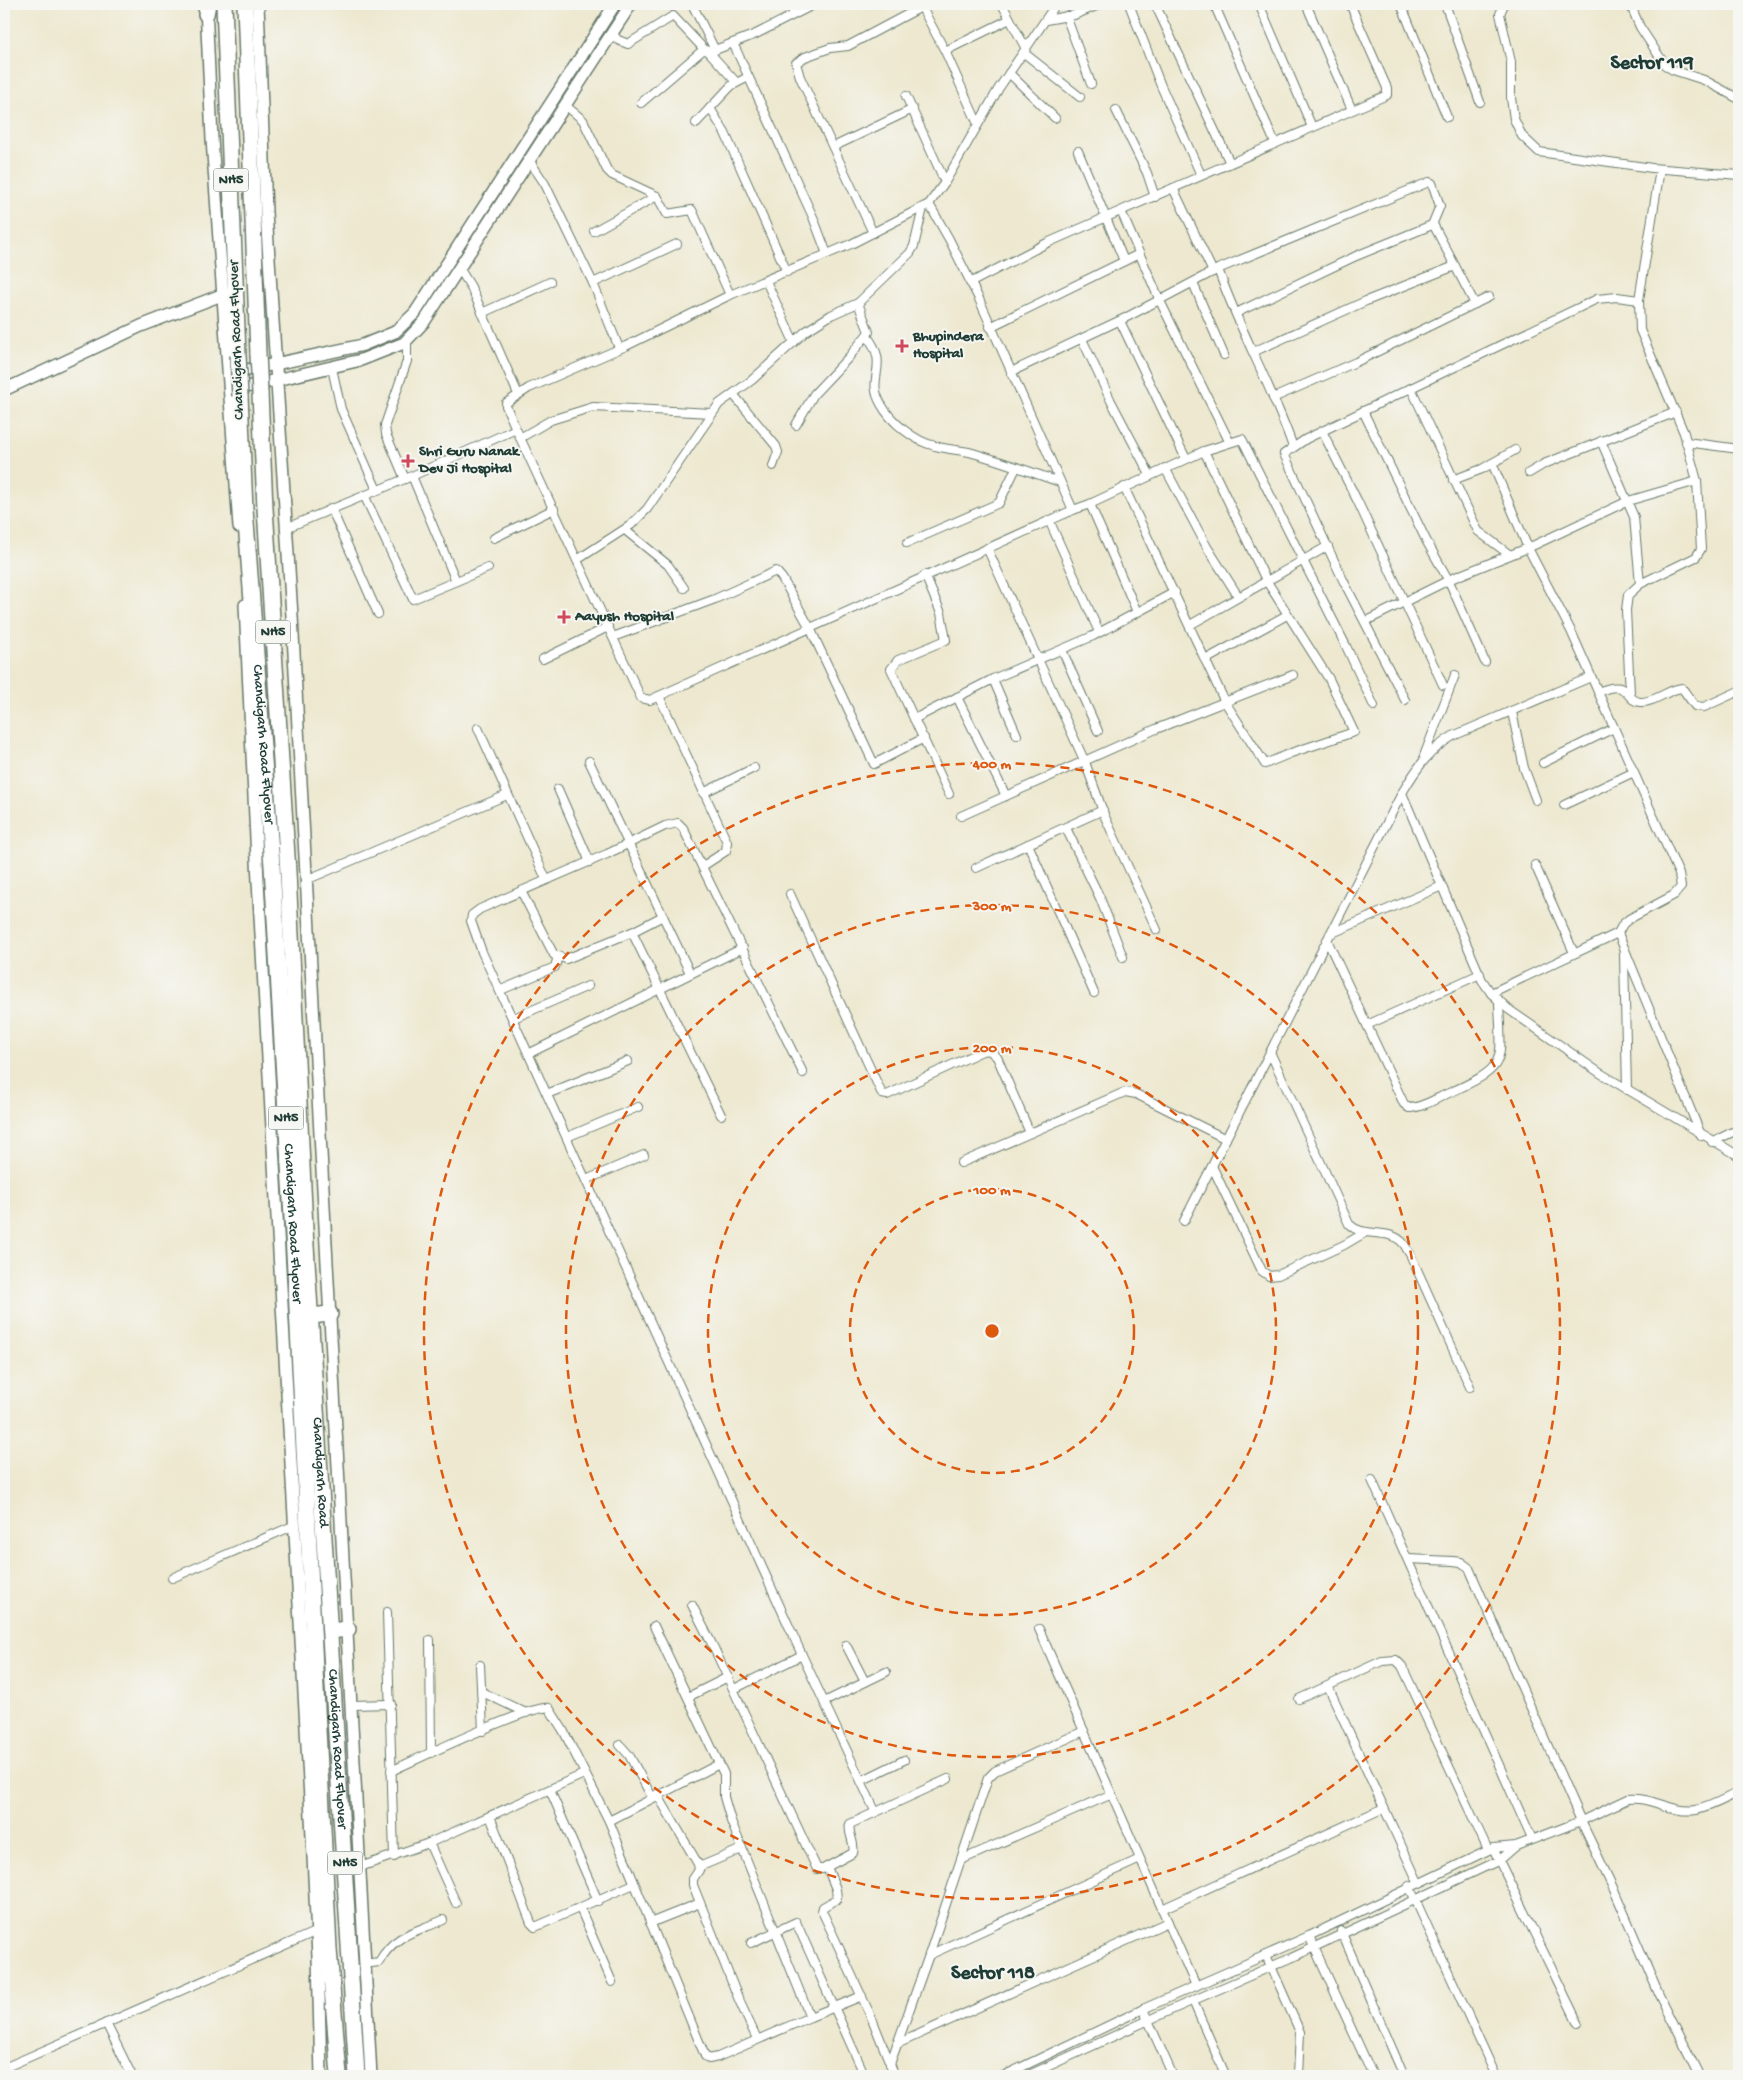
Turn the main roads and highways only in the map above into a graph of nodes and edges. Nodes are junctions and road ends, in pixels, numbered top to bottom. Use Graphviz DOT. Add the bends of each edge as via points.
graph roads {
  1 [pos="614,4"];
  2 [pos="630,4"];
  3 [pos="224,5"];
  4 [pos="249,5"];
  5 [pos="207,7"];
  6 [pos="224,294"];
  7 [pos="275,364"];
  8 [pos="229,374"];
  9 [pos="276,381"];
  10 [pos="4,390"];
  11 [pos="230,391"];
  12 [pos="330,1314"];
  13 [pos="310,1316"];
  14 [pos="295,1394"];
  15 [pos="348,1629"];
  16 [pos="330,1631"];
  17 [pos="311,1706"];
  18 [pos="321,2076"];
  19 [pos="339,2076"];
  20 [pos="357,2076"];
  21 [pos="371,2076"];
  1 -- 7 [label="main road" via="415,313 395,332 363,344"];
  2 -- 9 [label="main road" via="424,322 407,340 387,351"];
  3 -- 14 [label="highway, Chandigarh Road Flyover / NH5, bridge" via="245,509 272,866 300,1370"];
  4 -- 7 [label="main road"];
  4 -- 13 [label="highway, Chandigarh Road Flyover / NH5, bridge" via="265,508 288,872"];
  5 -- 6 [label="main road" via="212,139"];
  6 -- 8 [label="main road"];
  6 -- 10 [label="main road" via="141,326"];
  7 -- 8 [label="main road"];
  7 -- 9 [label="main road"];
  8 -- 11 [label="main road"];
  9 -- 11 [label="main road"];
  9 -- 12 [label="main road"];
  11 -- 14 [label="main road" via="244,575 258,881"];
  12 -- 13 [label="highway"];
  12 -- 15 [label="main road"];
  13 -- 16 [label="highway, Chandigarh Road / NH5"];
  14 -- 17 [label="highway, NH5"];
  14 -- 17 [label="main road" via="295,1524"];
  15 -- 16 [label="highway"];
  15 -- 21 [label="main road"];
  16 -- 20 [label="highway, Chandigarh Road Flyover / NH5"];
  17 -- 18 [label="main road"];
  17 -- 19 [label="highway, Chandigarh Road Flyover / NH5" via="318,1722"];
}
